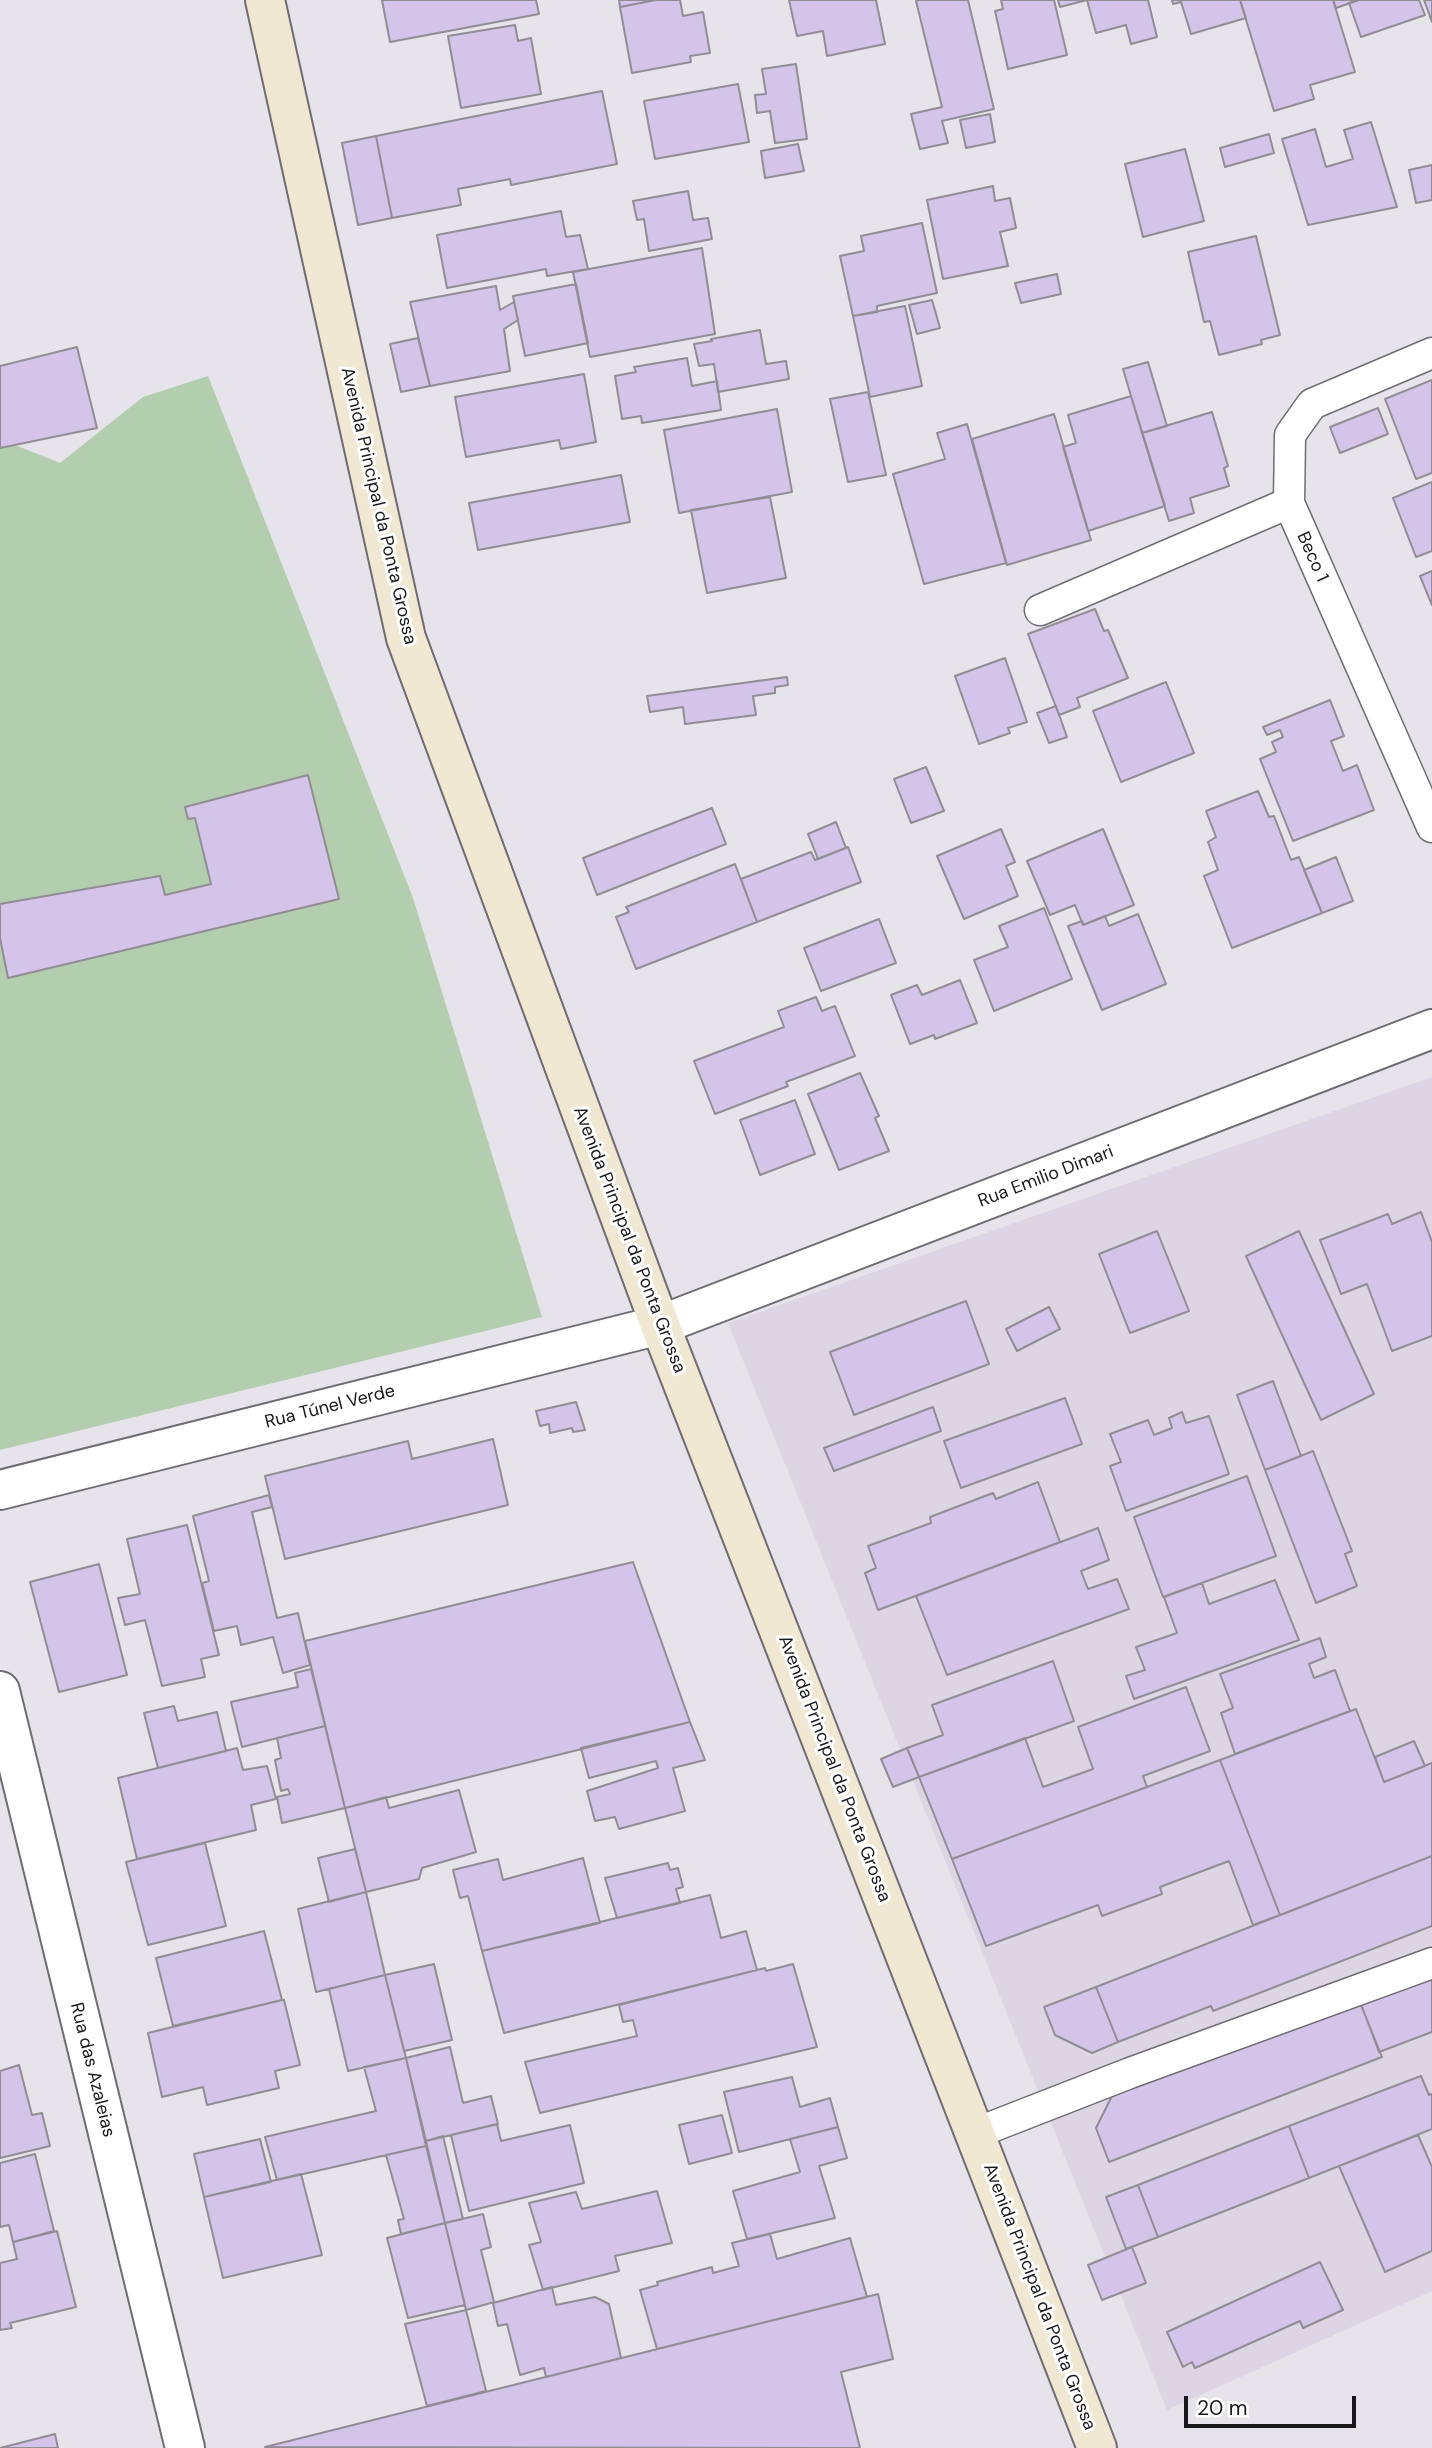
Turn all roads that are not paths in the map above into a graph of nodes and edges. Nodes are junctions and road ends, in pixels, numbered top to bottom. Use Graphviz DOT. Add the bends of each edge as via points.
graph roads {
  1 [pos="265,0"];
  2 [pos="1432,353"];
  3 [pos="1289,503"];
  4 [pos="1040,610"];
  5 [pos="1432,827"];
  6 [pos="1432,1029"];
  7 [pos="660,1325"];
  8 [pos="0,1490"];
  9 [pos="0,1691"];
  10 [pos="1432,1963"];
  11 [pos="976,2133"];
  12 [pos="185,2448"];
  13 [pos="1097,2448"];
  1 -- 7 [label="main road, Avenida Principal da Ponta Grossa" via="406,638"];
  2 -- 3 [label="lane, Beco 1" via="1312,404 1290,435"];
  3 -- 4 [label="lane"];
  3 -- 5 [label="lane, Beco 1"];
  6 -- 7 [label="street, Rua Emilio Dimari"];
  7 -- 8 [label="street, Rua Túnel Verde"];
  7 -- 11 [label="main road, Avenida Principal da Ponta Grossa"];
  9 -- 12 [label="street, Rua das Azaleias"];
  10 -- 11 [label="lane"];
  11 -- 13 [label="main road, Avenida Principal da Ponta Grossa"];
}
